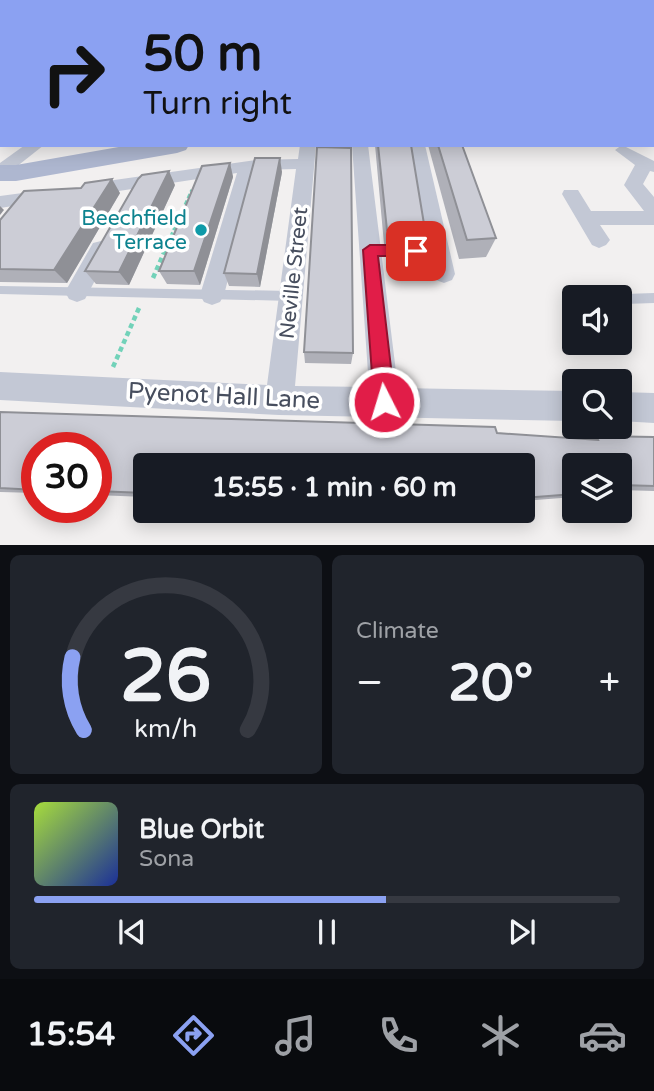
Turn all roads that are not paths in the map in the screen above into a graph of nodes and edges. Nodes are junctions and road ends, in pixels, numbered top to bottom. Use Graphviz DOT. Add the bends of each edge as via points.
graph roads {
  1 [pos="33,147"];
  2 [pos="166,147"];
  3 [pos="360,147"];
  4 [pos="417,147"];
  5 [pos="623,150"];
  6 [pos="307,155"];
  7 [pos="650,165"];
  8 [pos="248,166"];
  9 [pos="0,172"];
  10 [pos="139,182"];
  11 [pos="571,194"];
  12 [pos="28,198"];
  13 [pos="0,202"];
  14 [pos="127,204"];
  15 [pos="654,210"];
  16 [pos="588,218"];
  17 [pos="654,218"];
  18 [pos="7,224"];
  19 [pos="114,226"];
  20 [pos="599,240"];
  21 [pos="370,250"];
  22 [pos="440,251"];
  23 [pos="444,274"];
  24 [pos="0,290"];
  25 [pos="77,292"];
  26 [pos="212,295"];
  27 [pos="291,296"];
  28 [pos="654,298"];
  29 [pos="632,299"];
  30 [pos="0,386"];
  31 [pos="279,400"];
  32 [pos="384,402"];
  33 [pos="562,406"];
  34 [pos="632,407"];
  35 [pos="654,408"];
  1 -- 9 [label="street"];
  2 -- 9 [label="main road"];
  3 -- 21 [label="street"];
  4 -- 22 [label="street"];
  5 -- 7 [label="street"];
  6 -- 8 [label="street"];
  6 -- 27 [label="street, Neville Street"];
  7 -- 15 [label="street" via="633,185"];
  8 -- 10 [label="street"];
  8 -- 26 [label="street"];
  10 -- 12 [label="street"];
  10 -- 14 [label="street"];
  11 -- 16 [label="street"];
  12 -- 13 [label="street"];
  12 -- 18 [label="street"];
  16 -- 17 [label="street"];
  16 -- 20 [label="street"];
  19 -- 25 [label="street"];
  21 -- 22 [label="lane"];
  21 -- 32 [label="street"];
  22 -- 23 [label="street"];
  24 -- 25 [label="lane"];
  25 -- 26 [label="lane"];
  26 -- 27 [label="lane"];
  27 -- 31 [label="street, Neville Street"];
  28 -- 29 [label="lane"];
  30 -- 31 [label="street, Pyenot Hall Lane"];
  31 -- 32 [label="street, Pyenot Hall Lane"];
  32 -- 33 [label="street, Pyenot Hall Lane"];
  34 -- 35 [label="street"];
}
